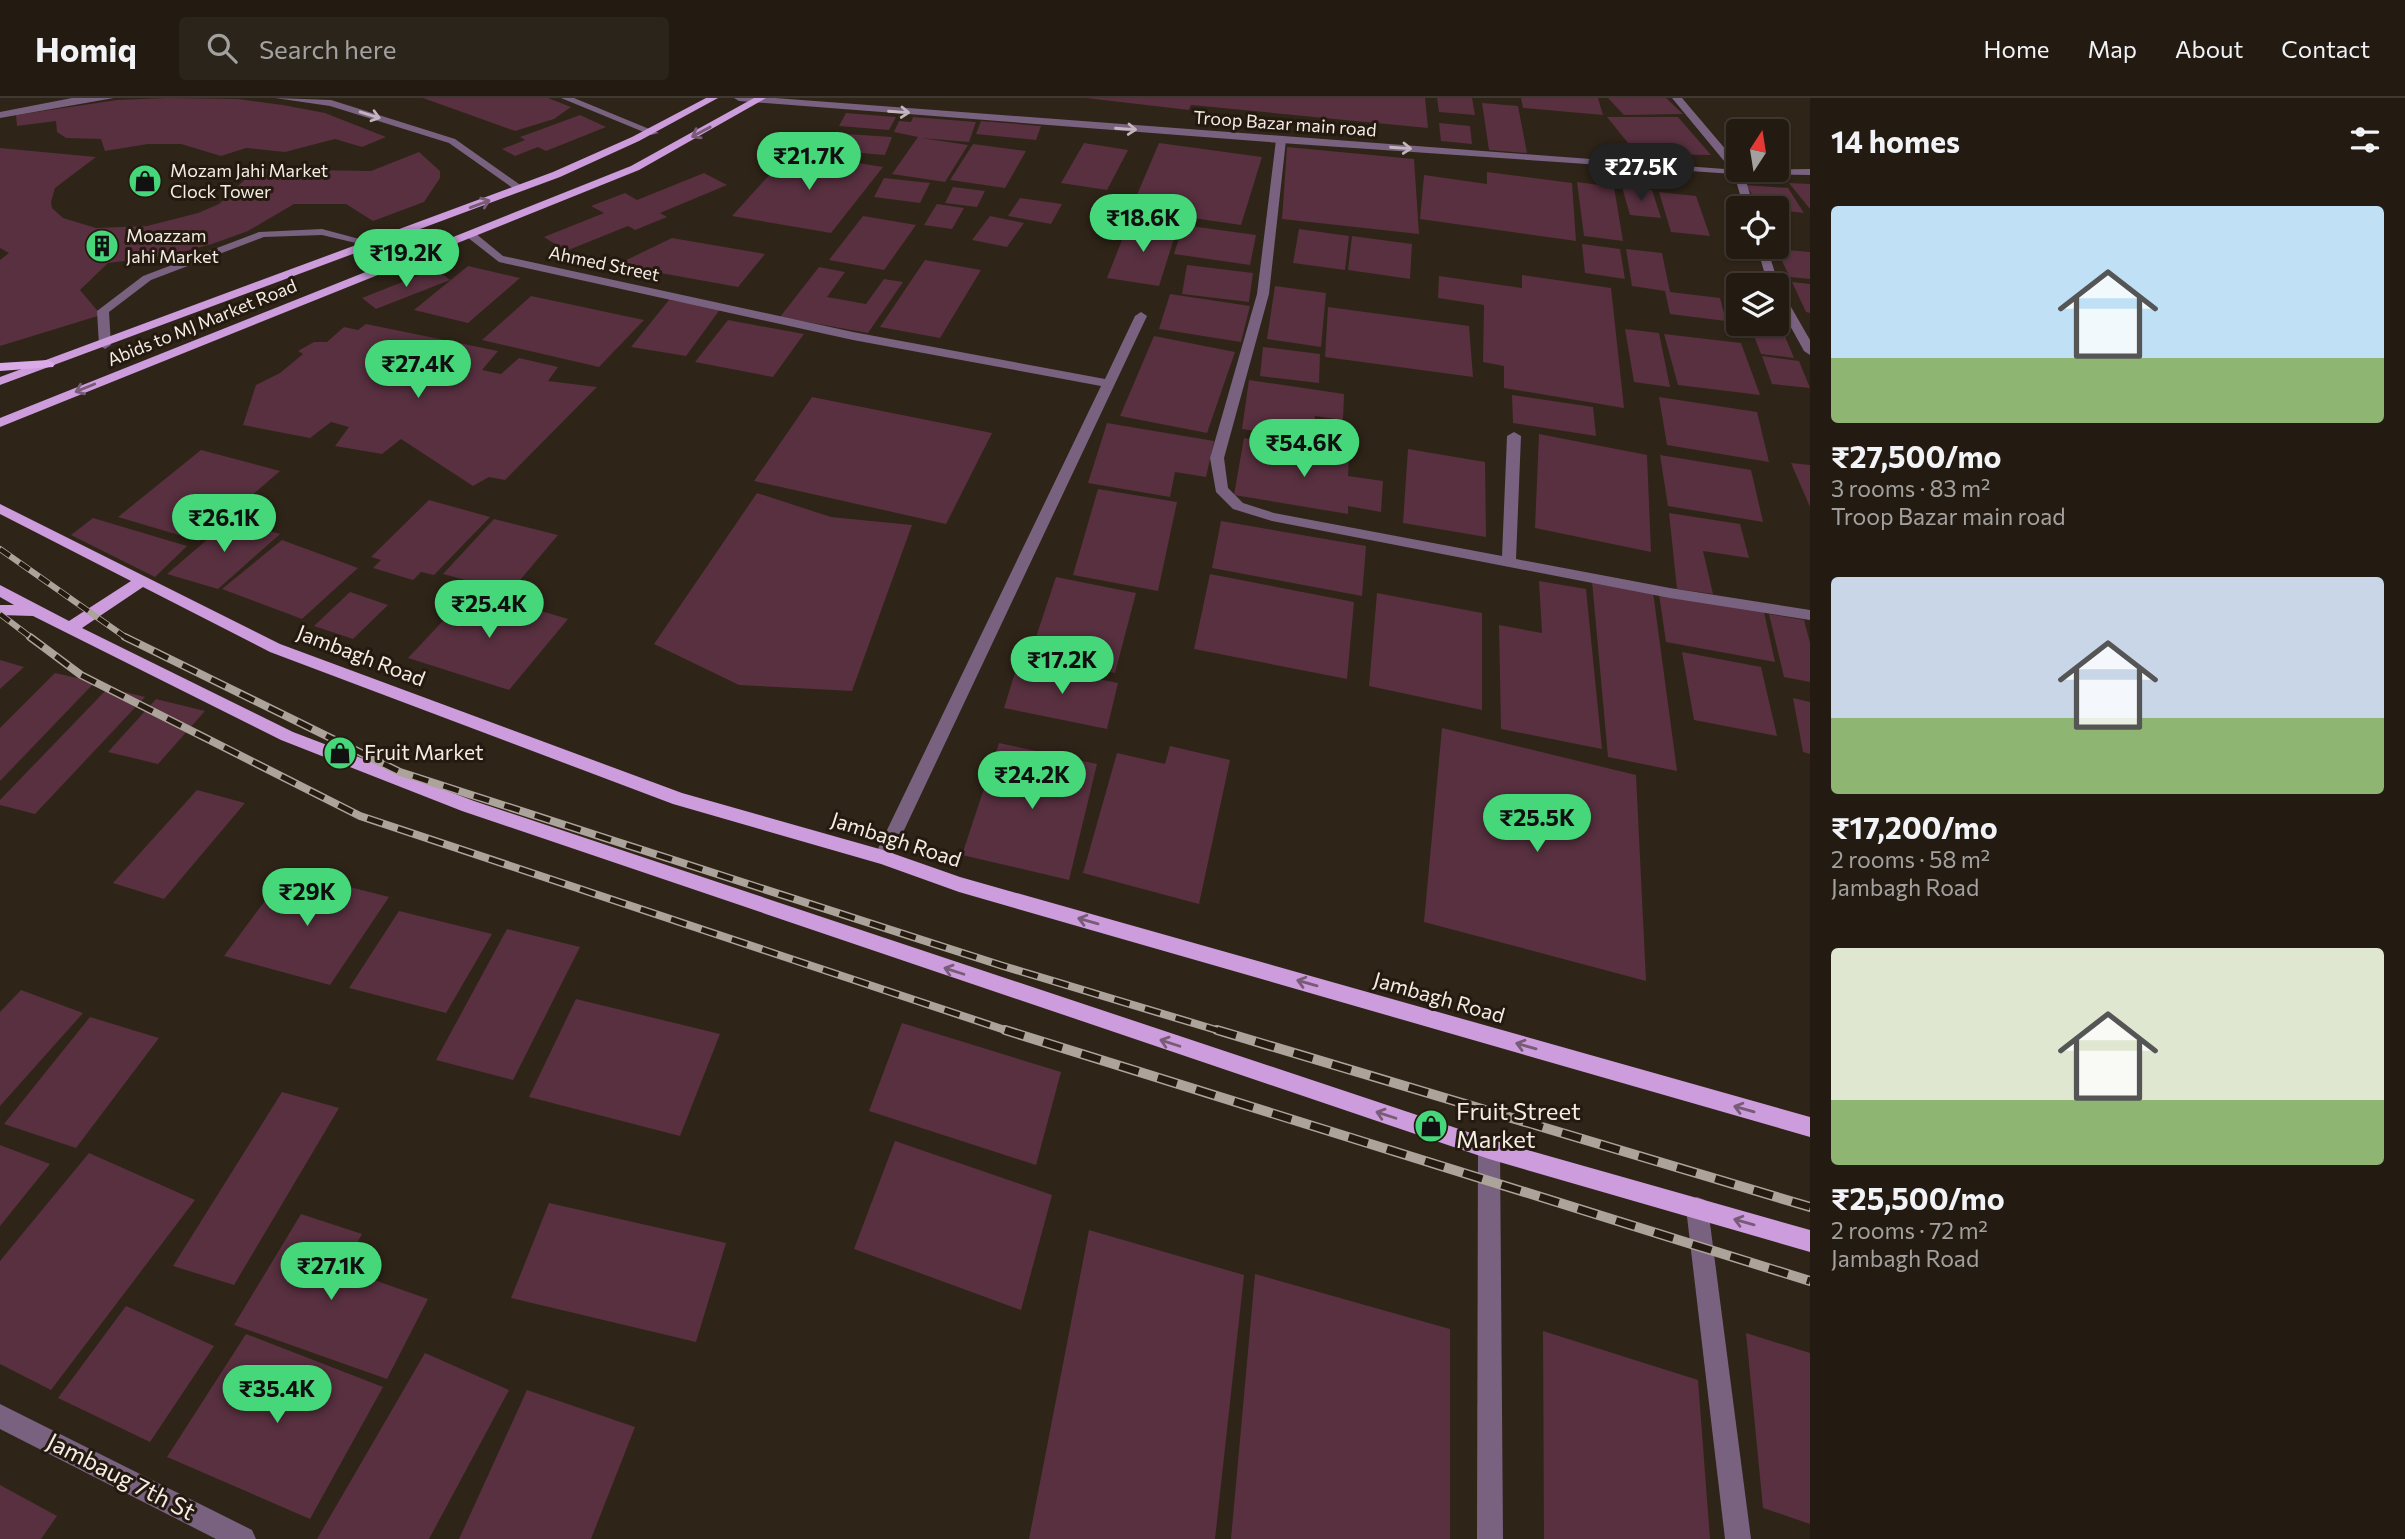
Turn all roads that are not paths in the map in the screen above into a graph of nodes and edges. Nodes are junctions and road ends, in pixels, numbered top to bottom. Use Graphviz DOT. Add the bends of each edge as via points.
graph roads {
  1 [pos="109,98"];
  2 [pos="280,98"];
  3 [pos="566,98"];
  4 [pos="713,98"];
  5 [pos="739,98"];
  6 [pos="1677,98"];
  7 [pos="759,100"];
  8 [pos="0,115"];
  9 [pos="654,133"];
  10 [pos="1280,140"];
  11 [pos="1726,157"];
  12 [pos="1726,170"];
  13 [pos="1789,172"];
  14 [pos="1810,172"];
  15 [pos="521,189"];
  16 [pos="471,235"];
  17 [pos="373,244"];
  18 [pos="1789,313"];
  19 [pos="1140,316"];
  20 [pos="105,345"];
  21 [pos="1810,351"];
  22 [pos="48,364"];
  23 [pos="0,367"];
  24 [pos="0,380"];
  25 [pos="1110,384"];
  26 [pos="0,423"];
  27 [pos="1514,436"];
  28 [pos="0,508"];
  29 [pos="1510,562"];
  30 [pos="141,581"];
  31 [pos="0,590"];
  32 [pos="0,610"];
  33 [pos="37,612"];
  34 [pos="1810,615"];
  35 [pos="70,628"];
  36 [pos="883,857"];
  37 [pos="1810,1127"];
  38 [pos="1489,1149"];
  39 [pos="1697,1208"];
  40 [pos="1810,1241"];
  41 [pos="0,1416"];
  42 [pos="243,1539"];
  43 [pos="1490,1539"];
  44 [pos="1738,1539"];
  1 -- 8 [label="street"];
  2 -- 15 [label="street, one-way" via="331,103 452,141"];
  3 -- 9 [label="street"];
  4 -- 9 [label="main road, Abids to MJ Market Road"];
  5 -- 7 [label="street, Troop Bazar main road"];
  6 -- 11 [label="street"];
  7 -- 10 [label="street, Troop Bazar main road, one-way"];
  7 -- 16 [label="main road, Abids to MJ Market Road, one-way" via="635,168"];
  9 -- 15 [label="main road, Abids to MJ Market Road"];
  10 -- 12 [label="street, Troop Bazar main road, one-way"];
  10 -- 29 [label="street" via="1263,294 1217,458 1221,489 1238,506 1272,517"];
  13 -- 14 [label="street, Troop Bazar main road"];
  17 -- 15 [label="main road, Abids to MJ Market Road, one-way"];
  16 -- 25 [label="street, Ahmed Street" via="499,259 853,336"];
  16 -- 26 [label="main road, Abids to MJ Market Road, one-way"];
  17 -- 20 [label="main road, Abids to MJ Market Road"];
  17 -- 20 [label="street" via="321,232 263,234 198,258 147,278 103,312"];
  18 -- 21 [label="street"];
  19 -- 25 [label="street"];
  20 -- 22 [label="main road, Abids to MJ Market Road"];
  22 -- 23 [label="highway"];
  22 -- 24 [label="main road, Abids to MJ Market Road"];
  25 -- 36 [label="street"];
  27 -- 29 [label="street"];
  28 -- 30 [label="main road, Jambagh Road"];
  29 -- 34 [label="street"];
  30 -- 35 [label="main road"];
  30 -- 36 [label="main road, Jambagh Road" via="275,648 679,799"];
  31 -- 33 [label="main road"];
  32 -- 33 [label="main road"];
  33 -- 35 [label="main road"];
  38 -- 35 [label="main road, one-way" via="468,806 287,736"];
  37 -- 36 [label="main road, Jambagh Road, one-way" via="959,884"];
  38 -- 39 [label="main road"];
  38 -- 43 [label="street"];
  40 -- 39 [label="main road, one-way"];
  39 -- 44 [label="street"];
  41 -- 42 [label="street, Jambaug 7th St"];
}
